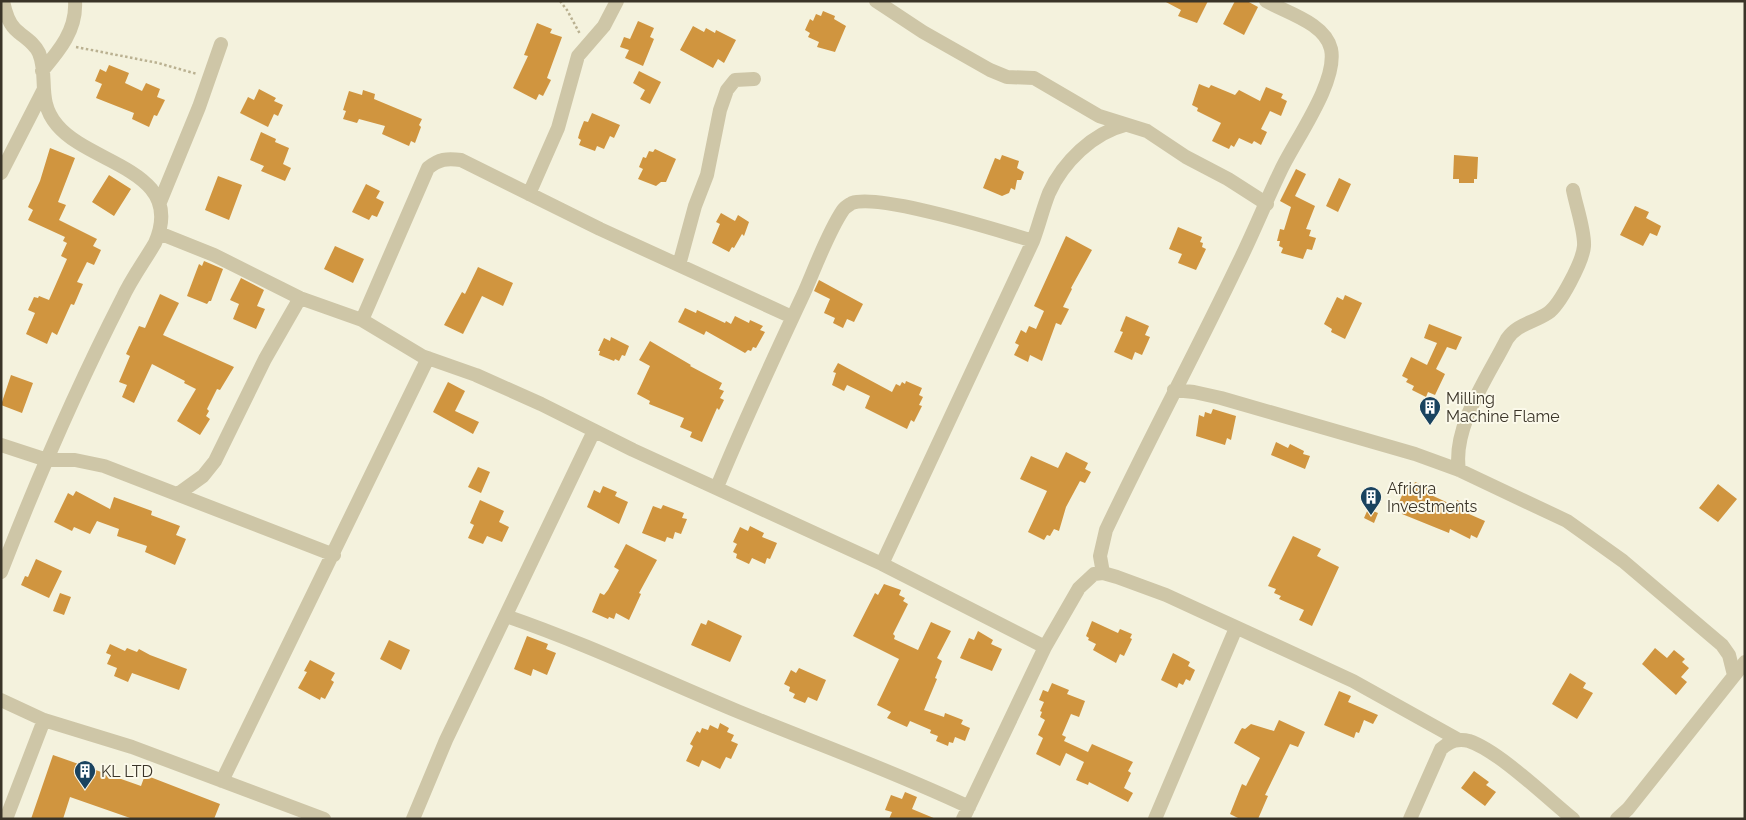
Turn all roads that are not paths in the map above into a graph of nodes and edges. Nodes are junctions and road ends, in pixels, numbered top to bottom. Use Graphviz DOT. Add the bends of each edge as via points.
graph roads {
  1 [pos="3,1"];
  2 [pos="75,1"];
  3 [pos="618,1"];
  4 [pos="876,1"];
  5 [pos="1266,1"];
  6 [pos="5,20"];
  7 [pos="221,44"];
  8 [pos="42,71"];
  9 [pos="754,79"];
  10 [pos="43,91"];
  11 [pos="1126,125"];
  12 [pos="1,173"];
  13 [pos="1573,190"];
  14 [pos="528,194"];
  15 [pos="160,202"];
  16 [pos="1267,204"];
  17 [pos="159,233"];
  18 [pos="1033,241"];
  19 [pos="679,265"];
  20 [pos="300,298"];
  21 [pos="792,317"];
  22 [pos="362,320"];
  23 [pos="428,358"];
  24 [pos="1174,390"];
  25 [pos="594,431"];
  26 [pos="1,446"];
  27 [pos="47,460"];
  28 [pos="1459,470"];
  29 [pos="717,487"];
  30 [pos="178,494"];
  31 [pos="334,555"];
  32 [pos="882,564"];
  33 [pos="1,572"];
  34 [pos="1103,573"];
  35 [pos="506,616"];
  36 [pos="1236,628"];
  37 [pos="1045,647"];
  38 [pos="1745,662"];
  39 [pos="1734,675"];
  40 [pos="1,700"];
  41 [pos="44,720"];
  42 [pos="1459,740"];
  43 [pos="222,781"];
  44 [pos="966,813"];
  45 [pos="6,819"];
  46 [pos="324,819"];
  47 [pos="413,819"];
  48 [pos="1155,819"];
  49 [pos="1410,819"];
  50 [pos="1573,819"];
  51 [pos="1617,819"];
  1 -- 6 [label="street"];
  2 -- 8 [label="street" via="74,18 63,44"];
  3 -- 14 [label="street" via="573,69 554,140"];
  4 -- 11 [label="street" via="990,70 1007,77 1034,78 1099,116"];
  5 -- 16 [label="street" via="1322,33 1328,41 1332,62 1322,92 1283,164"];
  6 -- 8 [label="street" via="33,44 38,51"];
  7 -- 15 [label="street"];
  8 -- 10 [label="street"];
  9 -- 19 [label="street" via="735,80 726,90 714,131 707,175"];
  10 -- 12 [label="street"];
  10 -- 15 [label="street" via="52,119 59,128 136,176"];
  11 -- 16 [label="street" via="1148,131"];
  11 -- 18 [label="street" via="1098,135 1060,174 1050,192"];
  13 -- 28 [label="street" via="1584,246 1582,256 1551,311 1514,329 1507,339 1462,431 1457,450"];
  14 -- 19 [label="street"];
  14 -- 22 [label="street" via="460,160 436,160 419,184"];
  15 -- 17 [label="street"];
  16 -- 24 [label="street"];
  17 -- 20 [label="street" via="214,255"];
  17 -- 27 [label="street" via="118,305"];
  18 -- 21 [label="street" via="896,205 849,204 843,210"];
  18 -- 32 [label="street"];
  19 -- 21 [label="street"];
  20 -- 22 [label="street"];
  20 -- 30 [label="street" via="265,359 215,461 203,476"];
  21 -- 29 [label="street" via="753,399"];
  22 -- 23 [label="street"];
  23 -- 25 [label="street" via="510,389"];
  23 -- 31 [label="street"];
  24 -- 28 [label="street" via="1220,398 1416,454"];
  24 -- 34 [label="street" via="1106,530 1100,556"];
  25 -- 29 [label="street"];
  25 -- 35 [label="street"];
  26 -- 27 [label="street"];
  27 -- 30 [label="street" via="92,463"];
  27 -- 33 [label="street"];
  28 -- 39 [label="street" via="1567,521 1601,543 1722,645 1729,655"];
  29 -- 32 [label="street"];
  30 -- 31 [label="street"];
  31 -- 43 [label="street"];
  32 -- 37 [label="street"];
  34 -- 36 [label="street" via="1166,596"];
  34 -- 37 [label="street" via="1094,574 1079,588"];
  35 -- 44 [label="street" via="598,650 749,716 879,767"];
  35 -- 47 [label="street" via="446,740"];
  36 -- 42 [label="street" via="1352,681"];
  36 -- 48 [label="street"];
  37 -- 44 [label="street"];
  38 -- 39 [label="street"];
  39 -- 51 [label="street"];
  40 -- 41 [label="street"];
  41 -- 43 [label="street" via="132,747"];
  41 -- 45 [label="street"];
  42 -- 49 [label="street" via="1449,741 1438,754"];
  42 -- 50 [label="street" via="1486,750"];
  43 -- 46 [label="street"];
}
